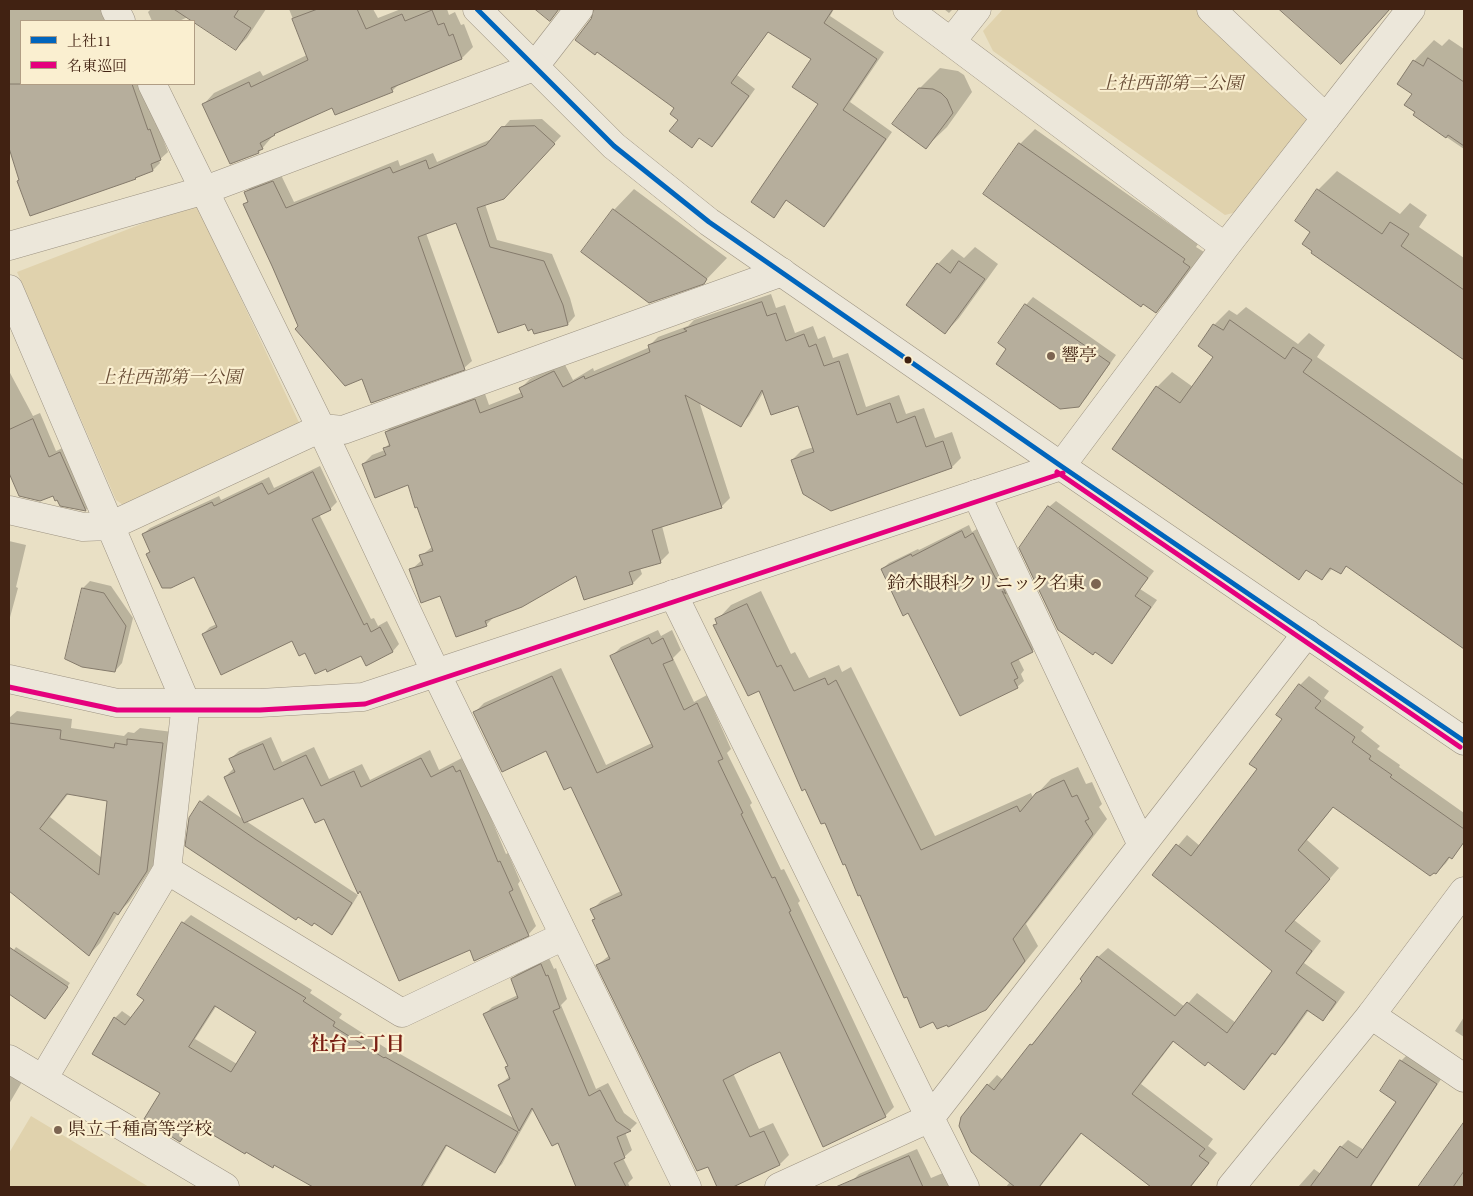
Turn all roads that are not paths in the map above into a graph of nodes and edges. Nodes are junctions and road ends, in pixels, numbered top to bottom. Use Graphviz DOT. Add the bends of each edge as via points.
graph roads {
  1 [pos="477,9"];
  2 [pos="579,9"];
  3 [pos="907,9"];
  4 [pos="978,9"];
  5 [pos="1211,9"];
  6 [pos="1411,9"];
  7 [pos="951,42"];
  8 [pos="534,68"];
  9 [pos="152,85"];
  10 [pos="1326,118"];
  11 [pos="205,190"];
  12 [pos="9,246"];
  13 [pos="1225,247"];
  14 [pos="782,272"];
  15 [pos="9,289"];
  16 [pos="321,428"];
  17 [pos="1061,466"];
  18 [pos="976,494"];
  19 [pos="9,510"];
  20 [pos="110,526"];
  21 [pos="673,594"];
  22 [pos="1307,633"];
  23 [pos="436,673"];
  24 [pos="9,679"];
  25 [pos="186,703"];
  26 [pos="1464,741"];
  27 [pos="1142,845"];
  28 [pos="167,870"];
  29 [pos="1464,891"];
  30 [pos="564,936"];
  31 [pos="1371,1015"];
  32 [pos="9,1059"];
  33 [pos="1464,1078"];
  34 [pos="42,1079"];
  35 [pos="930,1118"];
  36 [pos="225,1187"];
  37 [pos="687,1187"];
  38 [pos="779,1187"];
  39 [pos="965,1187"];
  40 [pos="1232,1187"];
  1 -- 8 [label="street"];
  2 -- 8 [label="street"];
  3 -- 7 [label="street"];
  4 -- 7 [label="street"];
  5 -- 10 [label="street"];
  6 -- 10 [label="street"];
  7 -- 13 [label="street"];
  8 -- 11 [label="street"];
  8 -- 14 [label="street" via="614,146 709,222"];
  9 -- 11 [label="street"];
  10 -- 13 [label="street"];
  11 -- 12 [label="street"];
  11 -- 16 [label="street"];
  13 -- 17 [label="street"];
  14 -- 16 [label="street" via="343,430"];
  14 -- 17 [label="street"];
  15 -- 20 [label="street"];
  16 -- 20 [label="street"];
  16 -- 23 [label="street"];
  17 -- 18 [label="street"];
  17 -- 22 [label="street"];
  18 -- 21 [label="street"];
  18 -- 27 [label="street"];
  19 -- 20 [label="street" via="83,527"];
  20 -- 25 [label="street"];
  21 -- 23 [label="street"];
  21 -- 35 [label="street"];
  22 -- 26 [label="street"];
  22 -- 27 [label="street"];
  23 -- 25 [label="street" via="363,697 260,703"];
  23 -- 30 [label="street"];
  24 -- 25 [label="street" via="117,703"];
  25 -- 28 [label="street"];
  27 -- 35 [label="street"];
  28 -- 30 [label="street" via="402,1013"];
  28 -- 34 [label="street"];
  29 -- 31 [label="street"];
  30 -- 37 [label="street"];
  31 -- 33 [label="street"];
  31 -- 40 [label="street"];
  32 -- 34 [label="street"];
  34 -- 36 [label="street"];
  35 -- 38 [label="street"];
  35 -- 39 [label="street"];
}
